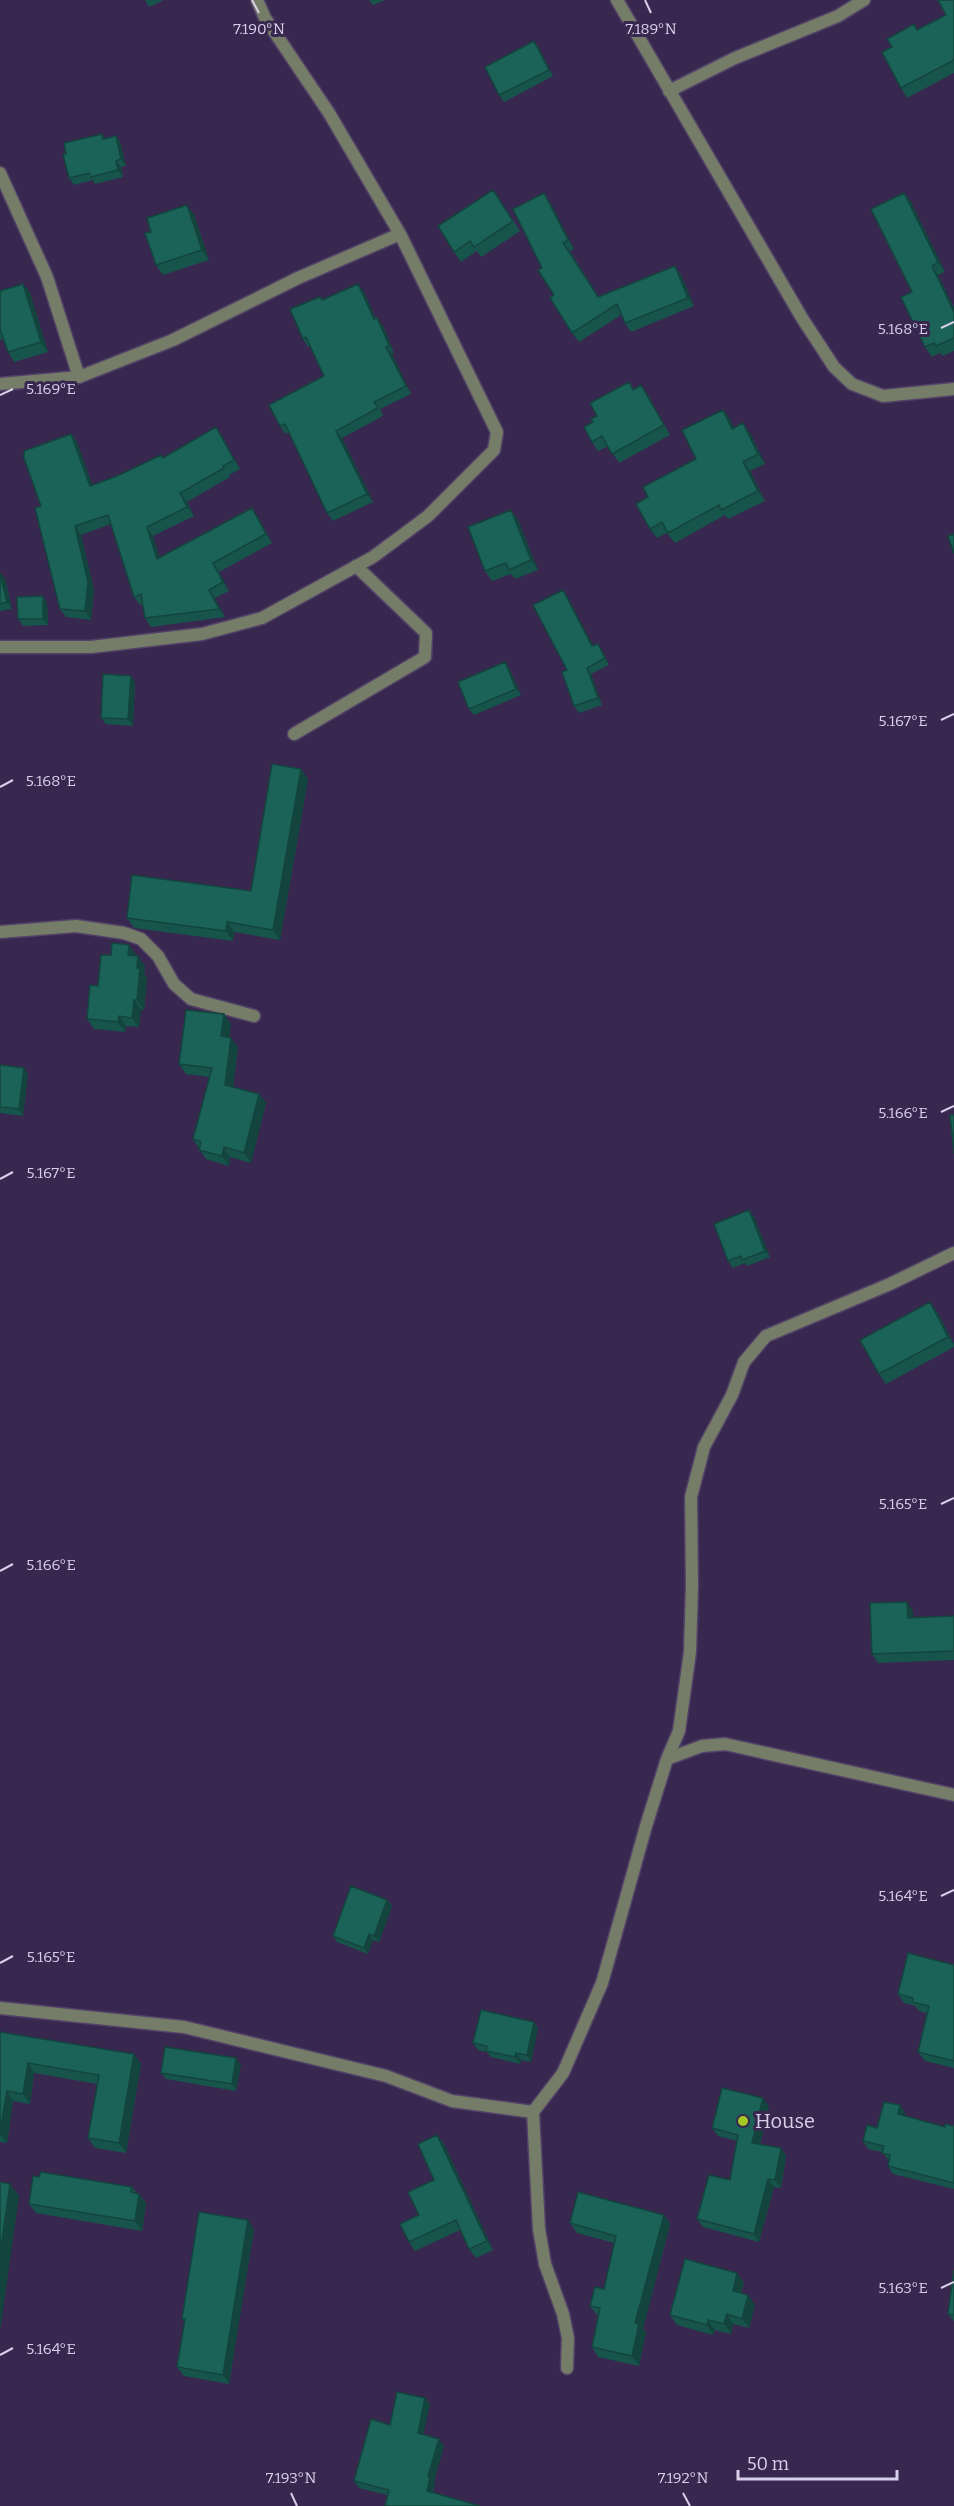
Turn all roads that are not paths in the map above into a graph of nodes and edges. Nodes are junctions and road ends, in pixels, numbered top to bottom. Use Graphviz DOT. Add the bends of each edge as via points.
graph roads {
  1 [pos="257,0"];
  2 [pos="617,0"];
  3 [pos="864,0"];
  4 [pos="669,91"];
  5 [pos="0,173"];
  6 [pos="400,234"];
  7 [pos="79,377"];
  8 [pos="0,384"];
  9 [pos="954,389"];
  10 [pos="356,566"];
  11 [pos="0,647"];
  12 [pos="294,734"];
  13 [pos="0,932"];
  14 [pos="254,1017"];
  15 [pos="954,1253"];
  16 [pos="667,1759"];
  17 [pos="954,1795"];
  18 [pos="0,2008"];
  19 [pos="533,2112"];
  20 [pos="567,2368"];
  1 -- 6 [label="street"];
  2 -- 4 [label="street"];
  3 -- 4 [label="street" via="838,16 735,58"];
  4 -- 9 [label="street" via="834,367 852,384 883,396"];
  5 -- 7 [label="street" via="47,277"];
  6 -- 7 [label="street" via="298,278 173,340"];
  6 -- 10 [label="street" via="497,432 494,450 428,516"];
  7 -- 8 [label="street"];
  10 -- 11 [label="street" via="262,618 202,634 92,647"];
  10 -- 12 [label="street" via="426,633 425,657"];
  13 -- 14 [label="street" via="76,926 124,933 141,939 158,956 174,984 191,999"];
  15 -- 16 [label="street" via="766,1335 744,1362 732,1395 704,1446 691,1497 690,1652 679,1731"];
  16 -- 17 [label="street" via="702,1746 725,1744"];
  16 -- 19 [label="street" via="603,1983 563,2073"];
  18 -- 19 [label="street" via="184,2027 386,2076 452,2101"];
  19 -- 20 [label="street" via="539,2229 545,2264 568,2338"];
}
